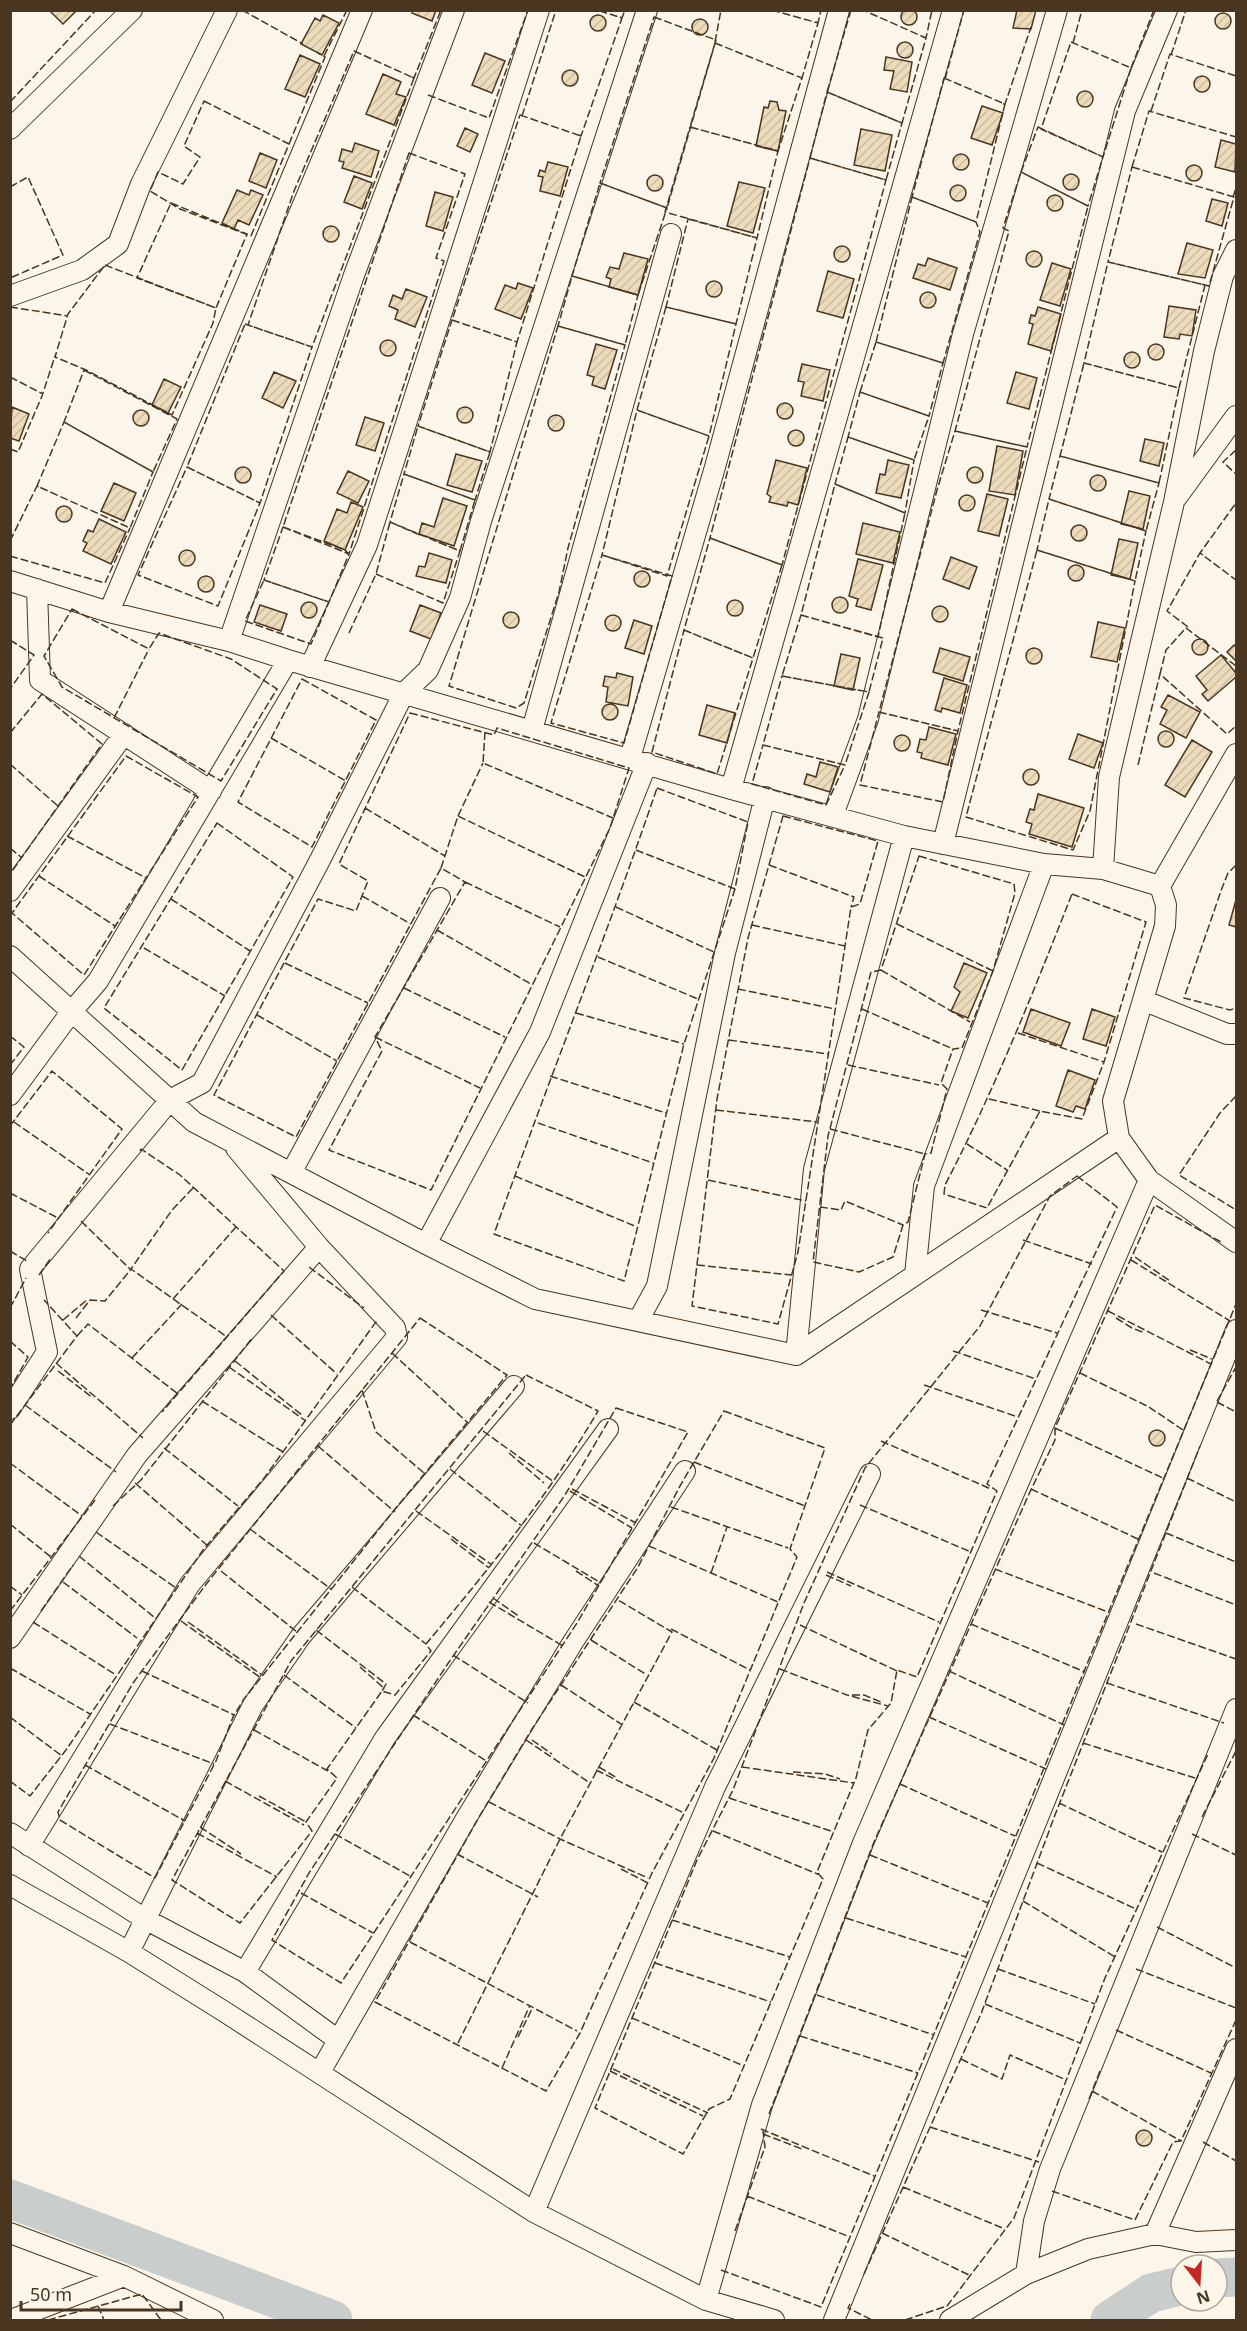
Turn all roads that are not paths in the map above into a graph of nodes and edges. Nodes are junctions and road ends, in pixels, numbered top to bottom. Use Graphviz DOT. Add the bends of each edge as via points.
graph roads {
  1 [pos="132,10"];
  2 [pos="227,10"];
  3 [pos="362,10"];
  4 [pos="454,10"];
  5 [pos="539,10"];
  6 [pos="647,10"];
  7 [pos="839,10"];
  8 [pos="953,10"];
  9 [pos="1057,10"];
  10 [pos="1167,10"];
  11 [pos="10,129"];
  12 [pos="671,234"];
  13 [pos="1236,250"];
  14 [pos="10,296"];
  15 [pos="1236,416"];
  16 [pos="1174,502"];
  17 [pos="10,581"];
  18 [pos="37,589"];
  19 [pos="109,612"];
  20 [pos="229,640"];
  21 [pos="288,660"];
  22 [pos="310,667"];
  23 [pos="404,693"];
  24 [pos="532,730"];
  25 [pos="123,734"];
  26 [pos="1236,754"];
  27 [pos="638,760"];
  28 [pos="730,789"];
  29 [pos="211,791"];
  30 [pos="765,796"];
  31 [pos="833,815"];
  32 [pos="904,836"];
  33 [pos="943,844"];
  34 [pos="1044,864"];
  35 [pos="1103,869"];
  36 [pos="1160,886"];
  37 [pos="10,891"];
  38 [pos="440,898"];
  39 [pos="10,956"];
  40 [pos="1145,1001"];
  41 [pos="72,1011"];
  42 [pos="1236,1034"];
  43 [pos="10,1095"];
  44 [pos="170,1100"];
  45 [pos="1119,1138"];
  46 [pos="229,1139"];
  47 [pos="291,1173"];
  48 [pos="1149,1180"];
  49 [pos="1236,1242"];
  50 [pos="426,1244"];
  51 [pos="319,1247"];
  52 [pos="915,1275"];
  53 [pos="638,1321"];
  54 [pos="1236,1330"];
  55 [pos="795,1355"];
  56 [pos="514,1386"];
  57 [pos="10,1409"];
  58 [pos="608,1429"];
  59 [pos="685,1471"];
  60 [pos="870,1474"];
  61 [pos="10,1638"];
  62 [pos="1236,1709"];
  63 [pos="10,1833"];
  64 [pos="29,1846"];
  65 [pos="10,1884"];
  66 [pos="145,1919"];
  67 [pos="129,1952"];
  68 [pos="245,1972"];
  69 [pos="338,2040"];
  70 [pos="1236,2049"];
  71 [pos="320,2072"];
  72 [pos="534,2212"];
  73 [pos="10,2233"];
  74 [pos="1155,2234"];
  75 [pos="1236,2240"];
  76 [pos="1026,2274"];
  77 [pos="124,2276"];
  78 [pos="706,2300"];
  79 [pos="11,2320"];
  80 [pos="213,2320"];
  81 [pos="774,2320"];
  82 [pos="834,2320"];
  83 [pos="950,2320"];
  1 -- 11 [label="street"];
  2 -- 14 [label="street" via="141,184 118,244 82,270"];
  3 -- 19 [label="street"];
  4 -- 20 [label="street" via="354,276"];
  5 -- 22 [label="street" via="367,544"];
  6 -- 23 [label="street" via="481,521 460,598 428,670"];
  7 -- 27 [label="street"];
  8 -- 28 [label="street"];
  9 -- 31 [label="street" via="963,334 868,719"];
  10 -- 33 [label="street" via="1125,111"];
  12 -- 24 [label="street"];
  13 -- 16 [label="street" via="1223,276 1204,351"];
  15 -- 16 [label="street"];
  16 -- 35 [label="street" via="1109,777"];
  17 -- 18 [label="street"];
  18 -- 19 [label="street"];
  18 -- 25 [label="street" via="40,680"];
  19 -- 20 [label="street"];
  20 -- 21 [label="street"];
  21 -- 22 [label="street"];
  21 -- 29 [label="street"];
  22 -- 23 [label="street"];
  23 -- 24 [label="street"];
  23 -- 44 [label="street" via="321,860 202,1083"];
  24 -- 27 [label="street"];
  25 -- 29 [label="street"];
  25 -- 37 [label="street"];
  26 -- 36 [label="street"];
  27 -- 28 [label="street"];
  27 -- 50 [label="street" via="540,1032"];
  28 -- 30 [label="street"];
  29 -- 41 [label="street" via="98,981"];
  30 -- 31 [label="street"];
  30 -- 53 [label="street" via="725,953 657,1286"];
  31 -- 32 [label="street"];
  32 -- 33 [label="street"];
  32 -- 55 [label="street" via="814,1169"];
  33 -- 34 [label="street"];
  34 -- 35 [label="street"];
  34 -- 52 [label="street" via="924,1186"];
  35 -- 36 [label="street"];
  36 -- 40 [label="street" via="1166,905 1165,926"];
  38 -- 47 [label="street"];
  39 -- 41 [label="street"];
  40 -- 42 [label="street" via="1227,1034"];
  40 -- 45 [label="street" via="1113,1101"];
  41 -- 43 [label="street"];
  41 -- 44 [label="street"];
  44 -- 46 [label="street" via="194,1122"];
  44 -- 57 [label="street" via="30,1269 48,1352"];
  45 -- 48 [label="street"];
  45 -- 52 [label="street"];
  46 -- 47 [label="street"];
  46 -- 51 [label="street"];
  47 -- 50 [label="street"];
  48 -- 49 [label="street"];
  48 -- 78 [label="street" via="863,1843 762,2105"];
  50 -- 53 [label="street" via="535,1299"];
  51 -- 61 [label="street" via="137,1455"];
  51 -- 64 [label="street" via="395,1328 397,1337 190,1584"];
  52 -- 55 [label="street"];
  53 -- 55 [label="street"];
  54 -- 82 [label="street"];
  56 -- 66 [label="street" via="301,1636 253,1705"];
  58 -- 68 [label="street" via="385,1738"];
  59 -- 69 [label="street" via="573,1641"];
  60 -- 72 [label="street" via="715,1787"];
  62 -- 76 [label="street" via="1050,2169 1034,2221"];
  63 -- 64 [label="street"];
  64 -- 66 [label="street"];
  65 -- 67 [label="street"];
  66 -- 67 [label="street"];
  66 -- 68 [label="street"];
  67 -- 71 [label="street"];
  68 -- 69 [label="street"];
  69 -- 71 [label="street"];
  70 -- 74 [label="street"];
  71 -- 72 [label="street"];
  72 -- 78 [label="street"];
  73 -- 77 [label="street"];
  74 -- 75 [label="street" via="1196,2242"];
  74 -- 76 [label="street" via="1088,2249"];
  76 -- 83 [label="street"];
  77 -- 79 [label="street"];
  77 -- 80 [label="street"];
  78 -- 81 [label="street"];
}
